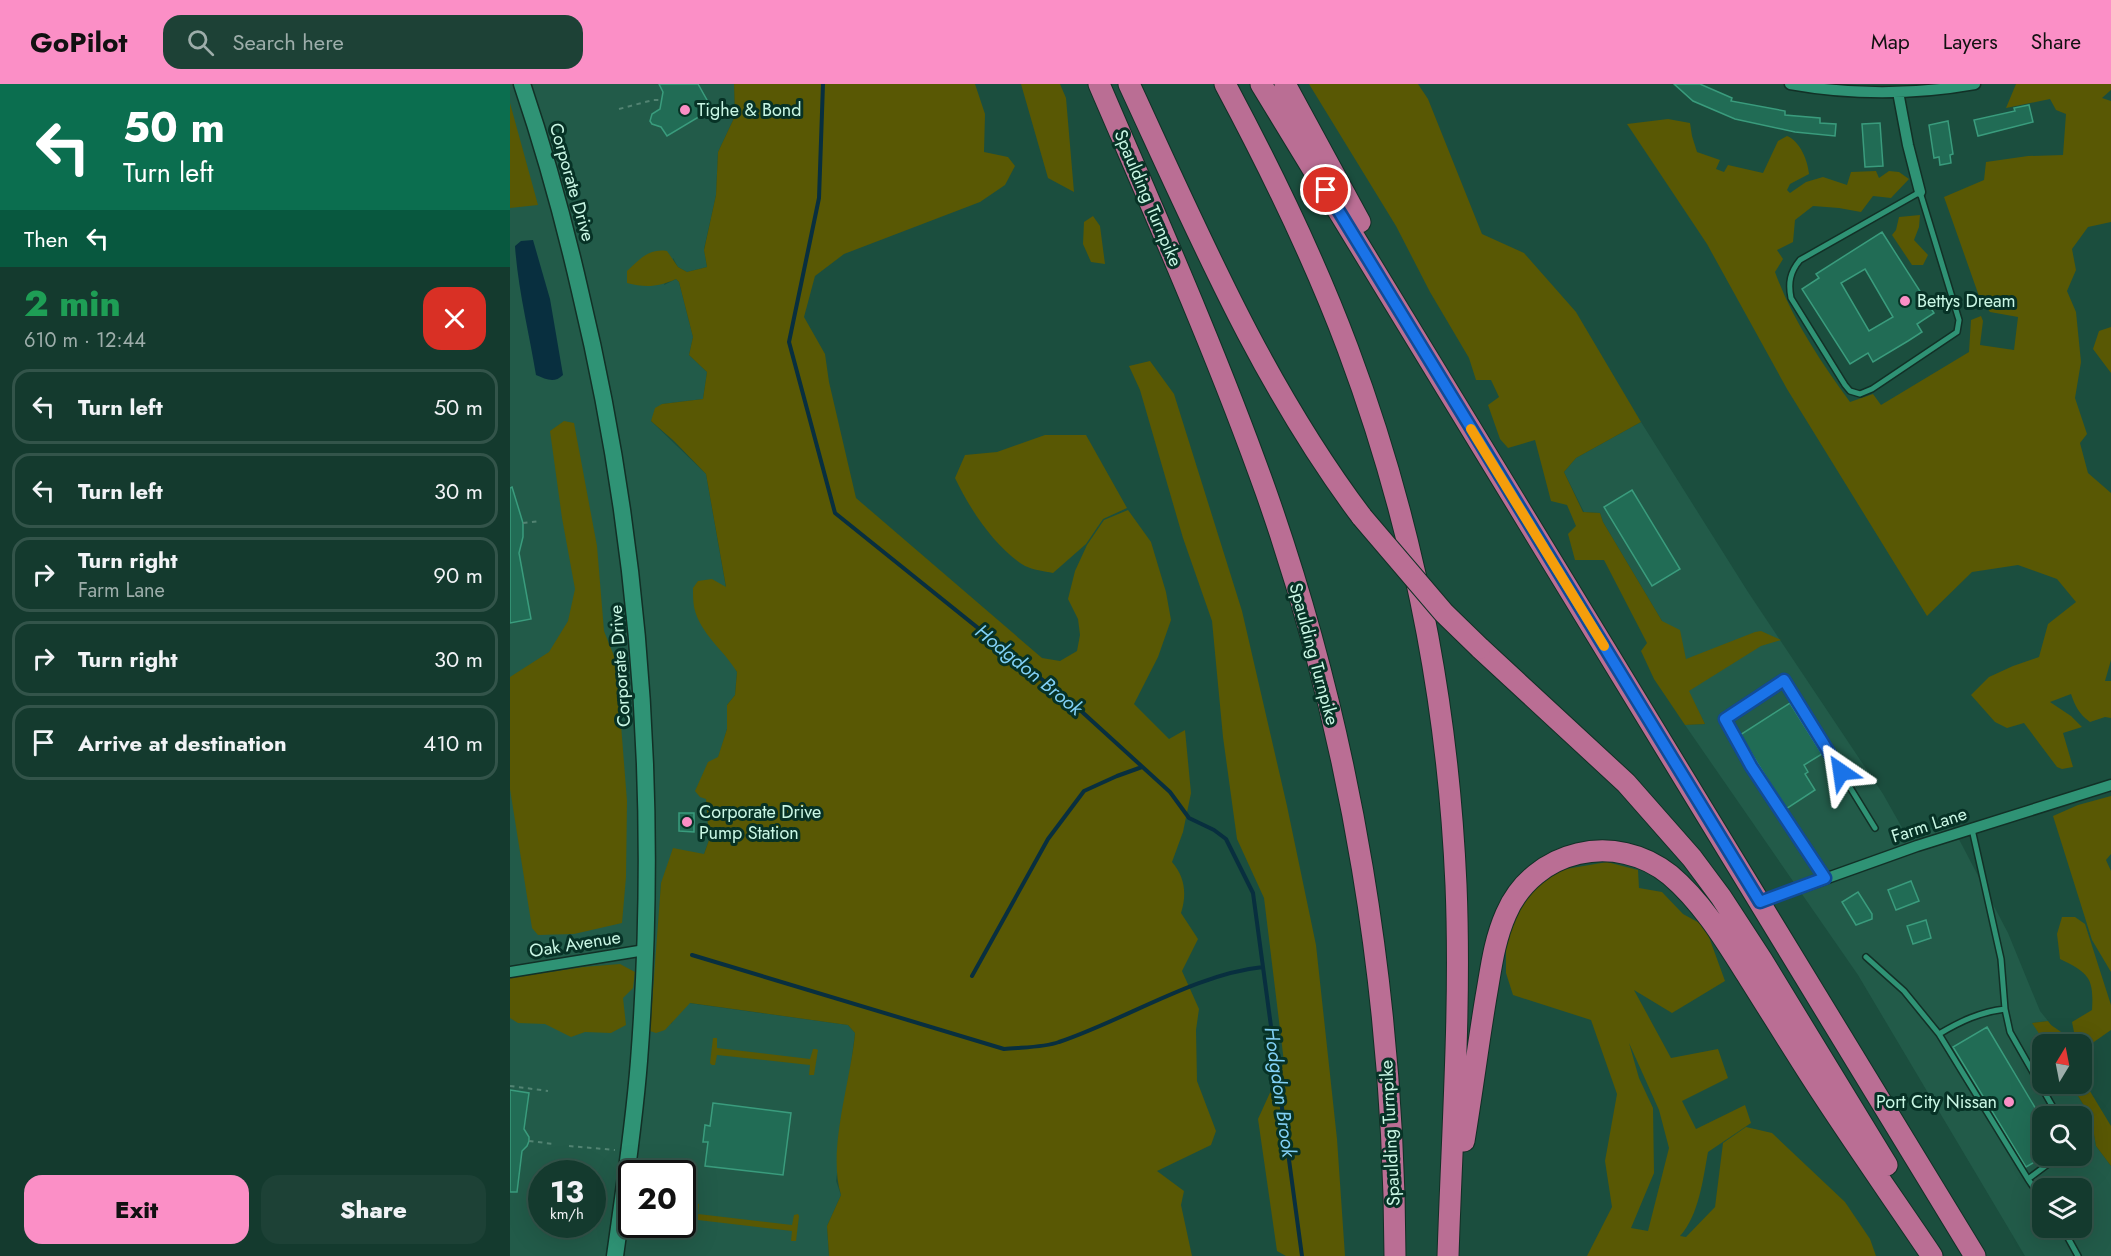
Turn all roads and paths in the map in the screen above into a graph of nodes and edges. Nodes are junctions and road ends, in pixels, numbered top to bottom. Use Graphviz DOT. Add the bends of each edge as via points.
graph roads {
  1 [pos="522,84"];
  2 [pos="1099,84"];
  3 [pos="1129,84"];
  4 [pos="1225,84"];
  5 [pos="1261,84"];
  6 [pos="1285,84"];
  7 [pos="1790,84"];
  8 [pos="1975,84"];
  9 [pos="1902,90"];
  10 [pos="662,100"];
  11 [pos="619,109"];
  12 [pos="1920,192"];
  13 [pos="1450,396"];
  14 [pos="540,521"];
  15 [pos="523,523"];
  16 [pos="2111,785"];
  17 [pos="1875,828"];
  18 [pos="1972,829"];
  19 [pos="1825,878"];
  20 [pos="1760,902"];
  21 [pos="645,950"];
  22 [pos="1866,957"];
  23 [pos="510,972"];
  24 [pos="2005,1009"];
  25 [pos="1939,1034"];
  26 [pos="510,1086"];
  27 [pos="548,1091"];
  28 [pos="2052,1106"];
  29 [pos="529,1141"];
  30 [pos="554,1144"];
  31 [pos="569,1146"];
  32 [pos="615,1150"];
  33 [pos="2045,1166"];
  34 [pos="2028,1179"];
  35 [pos="2032,1185"];
  36 [pos="2068,1238"];
  37 [pos="1448,1249"];
  38 [pos="615,1256"];
  39 [pos="1395,1256"];
  40 [pos="1932,1256"];
  41 [pos="1942,1256"];
  42 [pos="1975,1256"];
  43 [pos="2079,1256"];
  1 -- 21 [label="street, Corporate Drive" via="553,183 585,309 626,528 645,718"];
  2 -- 39 [label="highway, Spaulding Turnpike" via="1235,410 1267,494 1312,639 1346,784 1373,942 1388,1090"];
  3 -- 41 [label="highway, bridge" via="1209,257 1318,456 1362,518 1444,613 1626,783 1707,877 1762,960"];
  4 -- 37 [label="highway" via="1290,213 1348,350 1394,492 1428,637 1449,785 1456,884 1456,1023"];
  5 -- 13 [label="highway"];
  6 -- 13 [label="highway"];
  7 -- 9 [label="street" via="1867,92"];
  8 -- 9 [label="street"];
  9 -- 12 [label="street" via="1908,145"];
  10 -- 11 [label="path"];
  12 -- 12 [label="lane" via="1959,320 1957,332 1860,394 1845,386 1791,298 1790,282 1800,260"];
  13 -- 20 [label="highway"];
  14 -- 15 [label="path"];
  16 -- 18 [label="street, Farm Lane"];
  17 -- 19 [label="lane" via="1784,680 1725,719 1751,766"];
  18 -- 19 [label="street, Farm Lane"];
  18 -- 24 [label="lane" via="2001,959"];
  19 -- 20 [label="street, Farm Lane"];
  20 -- 42 [label="highway"];
  21 -- 23 [label="street, Oak Avenue"];
  21 -- 38 [label="street, Corporate Drive" via="639,1064"];
  22 -- 25 [label="lane" via="1904,991"];
  24 -- 25 [label="lane" via="1960,1021"];
  24 -- 28 [label="lane" via="2010,1032"];
  25 -- 34 [label="lane"];
  26 -- 27 [label="path"];
  29 -- 30 [label="path"];
  31 -- 32 [label="path"];
  33 -- 34 [label="lane"];
  34 -- 35 [label="lane"];
  36 -- 43 [label="lane"];
  37 -- 40 [label="highway" via="1493,952 1507,912 1525,885 1550,865 1579,853 1611,850 1656,865 1693,897"];
}
